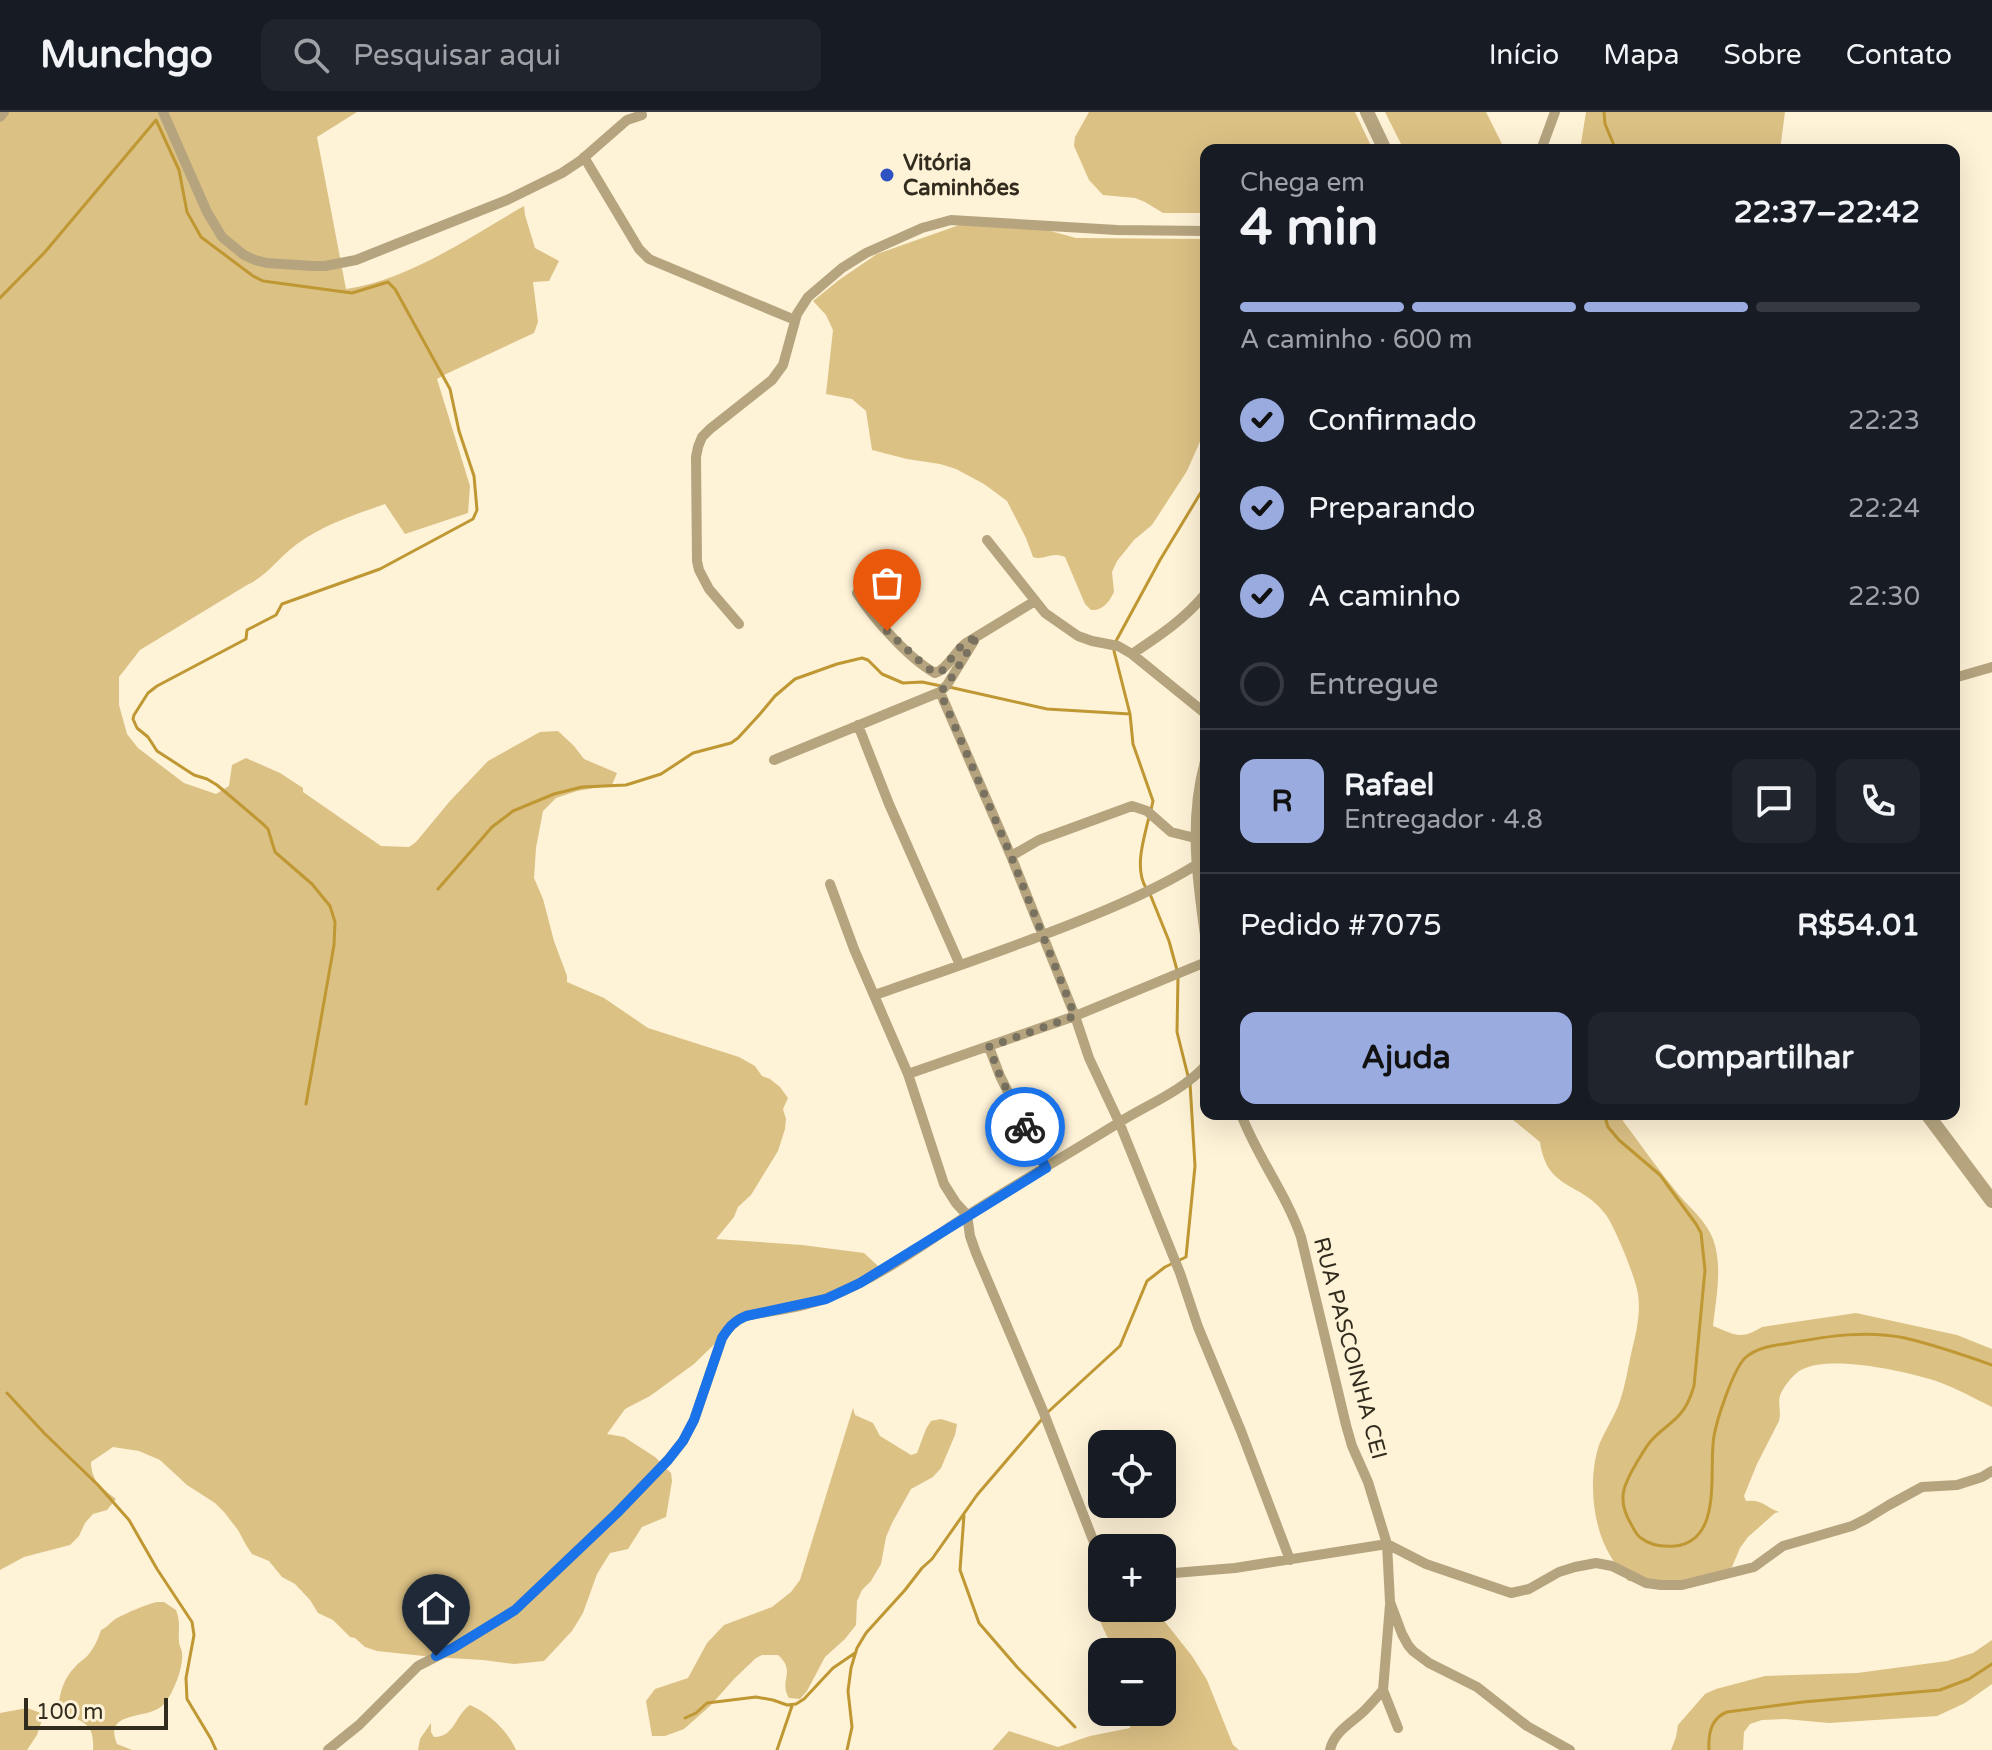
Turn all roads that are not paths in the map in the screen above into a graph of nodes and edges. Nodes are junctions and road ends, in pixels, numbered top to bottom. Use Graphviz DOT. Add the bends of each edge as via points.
graph roads {
  1 [pos="4,112"];
  2 [pos="163,112"];
  3 [pos="1367,112"];
  4 [pos="1555,112"];
  5 [pos="642,115"];
  6 [pos="0,117"];
  7 [pos="1382,144"];
  8 [pos="1543,144"];
  9 [pos="584,157"];
  10 [pos="1200,231"];
  11 [pos="795,320"];
  12 [pos="987,540"];
  13 [pos="857,593"];
  14 [pos="1200,600"];
  15 [pos="1035,601"];
  16 [pos="739,624"];
  17 [pos="978,635"];
  18 [pos="1132,654"];
  19 [pos="1992,667"];
  20 [pos="1960,676"];
  21 [pos="940,692"];
  22 [pos="1200,709"];
  23 [pos="858,725"];
  24 [pos="774,760"];
  25 [pos="1200,781"];
  26 [pos="1195,838"];
  27 [pos="1011,856"];
  28 [pos="1196,865"];
  29 [pos="830,884"];
  30 [pos="1200,896"];
  31 [pos="1042,936"];
  32 [pos="1200,964"];
  33 [pos="960,965"];
  34 [pos="875,995"];
  35 [pos="1075,1016"];
  36 [pos="989,1047"];
  37 [pos="1200,1073"];
  38 [pos="908,1074"];
  39 [pos="1243,1120"];
  40 [pos="1931,1120"];
  41 [pos="1119,1122"];
  42 [pos="1046,1168"];
  43 [pos="1992,1201"];
  44 [pos="967,1215"];
  45 [pos="1992,1471"];
  46 [pos="1091,1534"];
  47 [pos="1387,1544"];
  48 [pos="1290,1560"];
  49 [pos="1176,1573"];
  50 [pos="1390,1602"];
  51 [pos="1383,1690"];
  52 [pos="1398,1728"];
  53 [pos="328,1750"];
  54 [pos="1330,1750"];
  55 [pos="1570,1750"];
  1 -- 6 [label="street"];
  2 -- 9 [label="street" via="222,237 244,255 282,265 356,260 486,210"];
  3 -- 7 [label="street"];
  4 -- 8 [label="street"];
  5 -- 9 [label="street" via="627,120"];
  9 -- 11 [label="street" via="649,259"];
  10 -- 11 [label="street" via="951,220 922,228 842,268 808,297"];
  11 -- 16 [label="street" via="779,373 710,429 698,447 699,570"];
  12 -- 15 [label="street"];
  13 -- 17 [label="street" via="887,631 935,673"];
  14 -- 18 [label="street" via="1168,631"];
  15 -- 17 [label="street"];
  15 -- 18 [label="street" via="1078,636"];
  17 -- 21 [label="street"];
  18 -- 22 [label="street"];
  19 -- 20 [label="street"];
  21 -- 23 [label="street"];
  21 -- 27 [label="street"];
  23 -- 24 [label="street"];
  23 -- 33 [label="street"];
  25 -- 26 [label="street"];
  26 -- 27 [label="street" via="1171,832 1147,811 1132,806 1039,840"];
  26 -- 28 [label="street"];
  27 -- 31 [label="street"];
  28 -- 30 [label="street"];
  28 -- 31 [label="street" via="1138,897"];
  29 -- 34 [label="street"];
  31 -- 33 [label="street"];
  31 -- 35 [label="street"];
  32 -- 35 [label="street"];
  33 -- 34 [label="street"];
  34 -- 38 [label="street"];
  35 -- 36 [label="street"];
  35 -- 41 [label="street"];
  36 -- 38 [label="street"];
  36 -- 42 [label="street"];
  37 -- 41 [label="street"];
  38 -- 44 [label="street" via="944,1184"];
  39 -- 47 [label="street, RUA PASCOINHA CEI" via="1294,1215 1352,1446"];
  40 -- 43 [label="street"];
  41 -- 42 [label="street"];
  41 -- 48 [label="street"];
  42 -- 44 [label="street"];
  44 -- 46 [label="street" via="976,1253"];
  44 -- 53 [label="street" via="883,1270 826,1299 737,1319 722,1338 694,1420 668,1460 515,1610 418,1666"];
  45 -- 47 [label="street" via="1957,1485 1922,1487 1852,1526 1783,1546 1754,1567 1682,1585 1646,1583 1596,1563 1511,1593 1426,1564"];
  47 -- 48 [label="street"];
  47 -- 50 [label="street, RUA PASCOINHA CEI"];
  48 -- 49 [label="street"];
  50 -- 51 [label="street"];
  50 -- 55 [label="street, RUA PASCOINHA CEI" via="1413,1651"];
  51 -- 52 [label="street"];
  51 -- 54 [label="street" via="1337,1733"];
}
